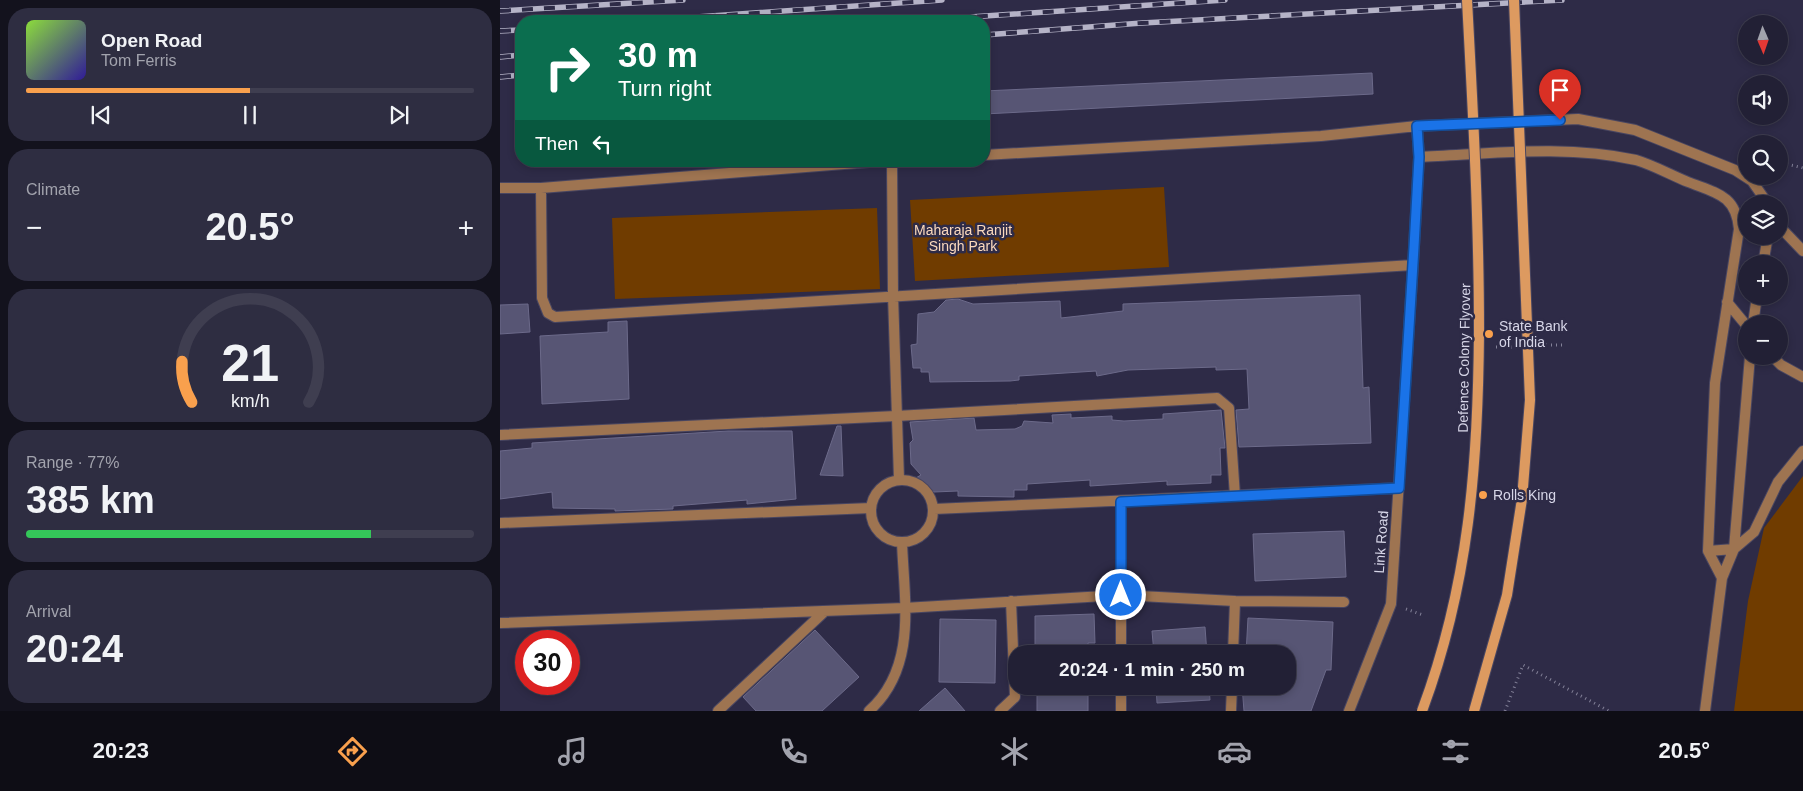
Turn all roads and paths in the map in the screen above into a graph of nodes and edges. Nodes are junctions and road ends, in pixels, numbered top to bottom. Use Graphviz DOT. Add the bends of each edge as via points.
graph roads {
  1 [pos="1467,0"];
  2 [pos="1514,0"];
  3 [pos="1417,126"];
  4 [pos="990,155"];
  5 [pos="1419,157"];
  6 [pos="1788,164"];
  7 [pos="806,167"];
  8 [pos="892,167"];
  9 [pos="1803,168"];
  10 [pos="500,188"];
  11 [pos="541,188"];
  12 [pos="1762,195"];
  13 [pos="1788,235"];
  14 [pos="1803,251"];
  15 [pos="1413,266"];
  16 [pos="892,295"];
  17 [pos="1727,302"];
  18 [pos="1738,315"];
  19 [pos="1749,365"];
  20 [pos="1781,365"];
  21 [pos="1803,377"];
  22 [pos="896,416"];
  23 [pos="500,435"];
  24 [pos="1803,451"];
  25 [pos="898,479"];
  26 [pos="1399,488"];
  27 [pos="1235,496"];
  28 [pos="1121,502"];
  29 [pos="871,508"];
  30 [pos="934,509"];
  31 [pos="500,523"];
  32 [pos="902,542"];
  33 [pos="1734,549"];
  34 [pos="1708,551"];
  35 [pos="1722,578"];
  36 [pos="1121,595"];
  37 [pos="1235,601"];
  38 [pos="1011,602"];
  39 [pos="1344,602"];
  40 [pos="904,608"];
  41 [pos="825,611"];
  42 [pos="500,623"];
  43 [pos="1121,645"];
  44 [pos="1233,645"];
  45 [pos="1121,695"];
  46 [pos="1232,695"];
  47 [pos="718,711"];
  48 [pos="869,711"];
  49 [pos="1000,711"];
  50 [pos="1121,711"];
  51 [pos="1231,711"];
  52 [pos="1349,711"];
  53 [pos="1422,711"];
  54 [pos="1474,711"];
  55 [pos="1505,711"];
  56 [pos="1609,711"];
  57 [pos="1705,711"];
  1 -- 53 [label="main road, Defence Colony Flyover, bridge" via="1479,241 1478,401 1473,496 1460,580 1436,674"];
  2 -- 54 [label="main road, bridge" via="1530,400 1522,499 1507,595"];
  3 -- 4 [label="street" via="1321,136"];
  3 -- 5 [label="street, Link Road"];
  3 -- 12 [label="street" via="1578,119 1635,130 1735,170 1752,181"];
  5 -- 15 [label="street, Link Road"];
  5 -- 17 [label="street" via="1552,151 1591,154 1636,160 1720,195 1734,206 1739,229"];
  6 -- 9 [label="path"];
  7 -- 11 [label="street"];
  8 -- 16 [label="street"];
  10 -- 11 [label="street"];
  11 -- 16 [label="street" via="542,298 548,313 555,316"];
  13 -- 14 [label="street"];
  15 -- 16 [label="street"];
  15 -- 26 [label="street, Link Road"];
  16 -- 22 [label="street"];
  17 -- 18 [label="street"];
  17 -- 34 [label="street" via="1714,383"];
  19 -- 33 [label="street"];
  20 -- 21 [label="street"];
  22 -- 23 [label="street"];
  22 -- 25 [label="street"];
  22 -- 27 [label="street" via="1217,398 1230,408"];
  24 -- 33 [label="street" via="1778,482 1754,532"];
  25 -- 29 [label="street" via="882,486"];
  25 -- 30 [label="street" via="916,482 925,488"];
  26 -- 27 [label="street"];
  26 -- 52 [label="street, Link Road" via="1391,604"];
  27 -- 28 [label="street"];
  28 -- 30 [label="street"];
  28 -- 36 [label="street"];
  29 -- 31 [label="street"];
  29 -- 32 [label="street" via="874,524 880,533"];
  30 -- 32 [label="street" via="927,531 919,538"];
  32 -- 40 [label="street"];
  33 -- 34 [label="street"];
  33 -- 35 [label="street"];
  34 -- 35 [label="street"];
  35 -- 57 [label="street"];
  36 -- 37 [label="street"];
  36 -- 38 [label="street"];
  36 -- 43 [label="street"];
  37 -- 39 [label="street"];
  37 -- 44 [label="street"];
  38 -- 40 [label="street"];
  38 -- 49 [label="street" via="1015,697"];
  40 -- 41 [label="street"];
  40 -- 48 [label="street" via="905,640 900,664 891,685"];
  41 -- 42 [label="street"];
  41 -- 47 [label="street"];
  45 -- 50 [label="street"];
  46 -- 51 [label="street"];
  55 -- 56 [label="path" via="1523,664"];
}
